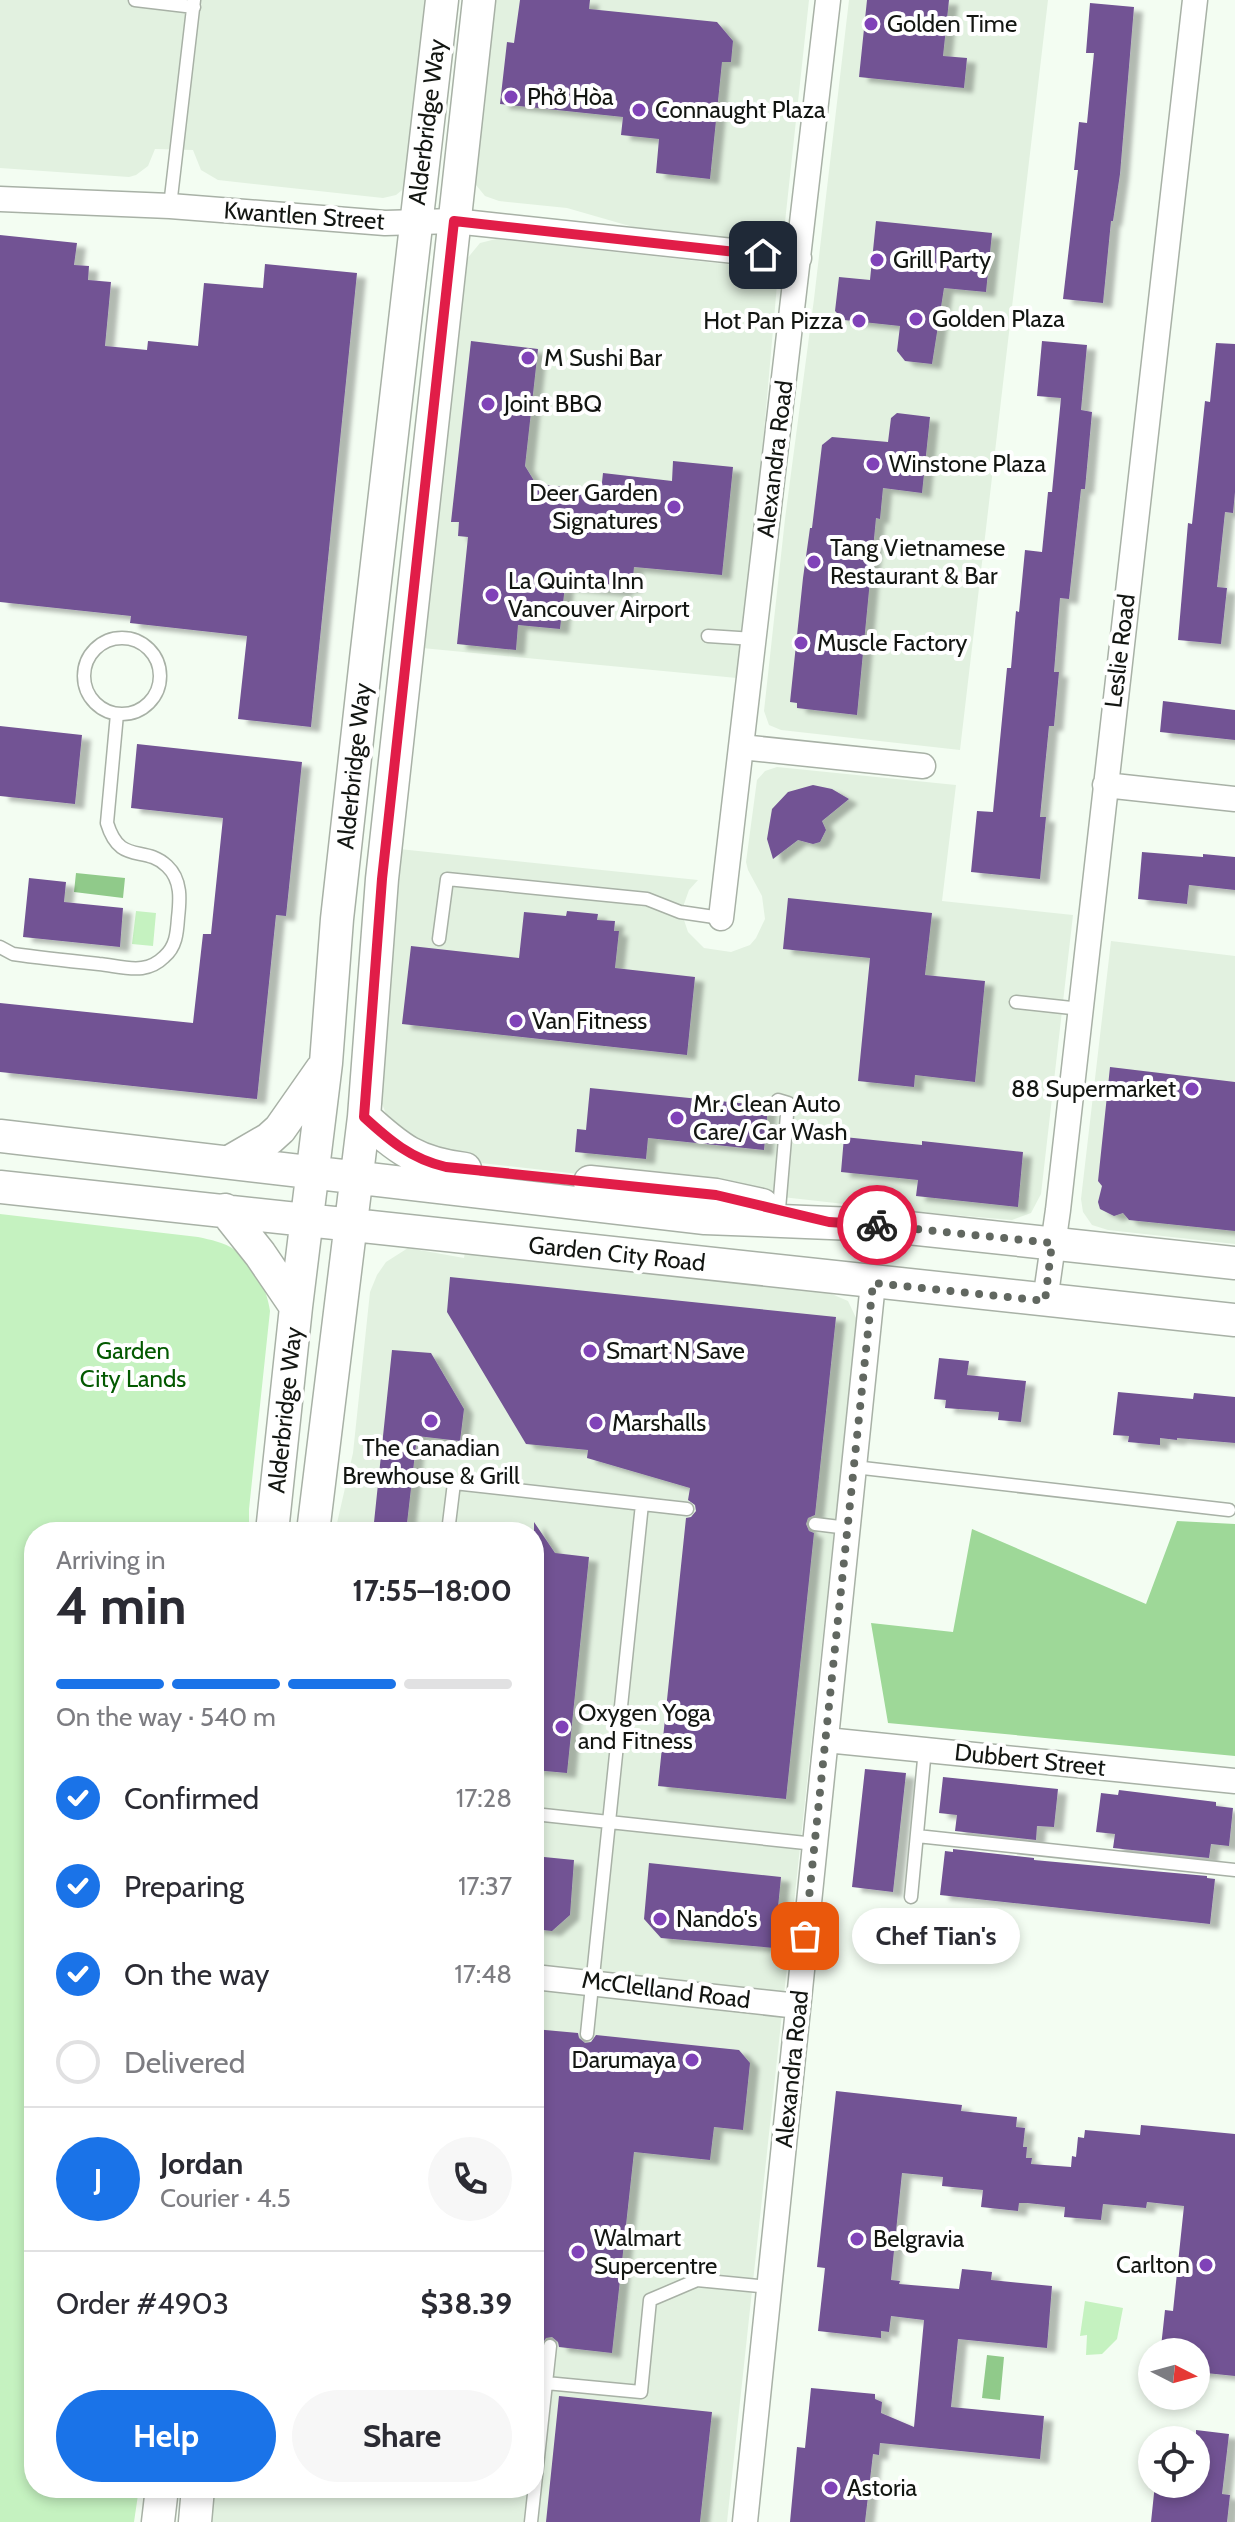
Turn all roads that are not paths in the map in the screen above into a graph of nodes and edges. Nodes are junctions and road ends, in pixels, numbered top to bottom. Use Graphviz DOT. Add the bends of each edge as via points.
graph roads {
  1 [pos="135,0"];
  2 [pos="442,0"];
  3 [pos="479,0"];
  4 [pos="828,0"];
  5 [pos="1195,0"];
  6 [pos="194,3"];
  7 [pos="0,199"];
  8 [pos="170,206"];
  9 [pos="454,221"];
  10 [pos="415,222"];
  11 [pos="799,258"];
  12 [pos="708,636"];
  13 [pos="754,639"];
  14 [pos="117,714"];
  15 [pos="741,747"];
  16 [pos="923,766"];
  17 [pos="1105,785"];
  18 [pos="1235,799"];
  19 [pos="721,918"];
  20 [pos="439,939"];
  21 [pos="0,947"];
  22 [pos="1016,1002"];
  23 [pos="1081,1009"];
  24 [pos="326,1063"];
  25 [pos="778,1100"];
  26 [pos="364,1117"];
  27 [pos="0,1136"];
  28 [pos="231,1161"];
  29 [pos="312,1171"];
  30 [pos="357,1176"];
  31 [pos="0,1187"];
  32 [pos="225,1210"];
  33 [pos="778,1214"];
  34 [pos="307,1219"];
  35 [pos="351,1224"];
  36 [pos="1052,1243"];
  37 [pos="1235,1263"];
  38 [pos="873,1283"];
  39 [pos="1045,1301"];
  40 [pos="296,1307"];
  41 [pos="1235,1320"];
  42 [pos="854,1467"];
  43 [pos="642,1504"];
  44 [pos="687,1509"];
  45 [pos="1229,1510"];
  46 [pos="273,1522"];
  47 [pos="314,1522"];
  48 [pos="449,1522"];
  49 [pos="815,1524"];
  50 [pos="848,1528"];
  51 [pos="826,1740"];
  52 [pos="925,1749"];
  53 [pos="1235,1781"];
  54 [pos="544,1815"];
  55 [pos="609,1822"];
  56 [pos="917,1836"];
  57 [pos="815,1844"];
  58 [pos="1235,1870"];
  59 [pos="911,1897"];
  60 [pos="544,1978"];
  61 [pos="593,1982"];
  62 [pos="798,2006"];
  63 [pos="587,2034"];
  64 [pos="769,2287"];
  65 [pos="550,2346"];
  66 [pos="546,2383"];
  67 [pos="544,2402"];
  68 [pos="161,2498"];
  69 [pos="197,2498"];
  70 [pos="534,2498"];
  71 [pos="158,2522"];
  72 [pos="195,2522"];
  73 [pos="531,2522"];
  74 [pos="745,2522"];
  1 -- 6 [label="lane"];
  2 -- 10 [label="main road, Alderbridge Way"];
  3 -- 9 [label="main road, Alderbridge Way"];
  4 -- 11 [label="street, Alexandra Road"];
  5 -- 17 [label="street, Leslie Road"];
  6 -- 8 [label="lane"];
  7 -- 8 [label="street, Kwantlen Street"];
  8 -- 10 [label="street, Kwantlen Street"];
  9 -- 10 [label="street, Kwantlen Street"];
  9 -- 11 [label="street, Kwantlen Street"];
  9 -- 26 [label="main road, Alderbridge Way" via="382,879"];
  10 -- 24 [label="main road, Alderbridge Way" via="337,919"];
  11 -- 13 [label="street, Alexandra Road"];
  12 -- 13 [label="lane"];
  13 -- 15 [label="street, Alexandra Road"];
  14 -- 14 [label="lane" via="151,701 160,679 159,666 146,645 123,637 99,645 84,666 83,679 94,702"];
  14 -- 21 [label="lane" via="107,823 120,846 159,860 172,872 180,899 171,950 141,968 13,954"];
  15 -- 16 [label="street"];
  15 -- 19 [label="street, Alexandra Road"];
  17 -- 18 [label="street"];
  17 -- 23 [label="street, Leslie Road"];
  19 -- 20 [label="lane" via="680,912 647,899 447,879"];
  22 -- 23 [label="lane"];
  23 -- 36 [label="street, Leslie Road"];
  24 -- 28 [label="main road" via="280,1129"];
  24 -- 29 [label="main road, Alderbridge Way"];
  25 -- 33 [label="lane" via="788,1103"];
  26 -- 30 [label="main road, Alderbridge Way"];
  26 -- 33 [label="main road" via="394,1145 424,1162 716,1195"];
  27 -- 28 [label="main road, Garden City Road"];
  28 -- 29 [label="main road, Garden City Road"];
  29 -- 30 [label="main road, Garden City Road"];
  29 -- 34 [label="main road, Alderbridge Way"];
  30 -- 33 [label="main road, Garden City Road" via="705,1218"];
  30 -- 35 [label="main road, Alderbridge Way"];
  31 -- 32 [label="main road, Garden City Road"];
  32 -- 34 [label="main road, Garden City Road"];
  32 -- 40 [label="main road"];
  33 -- 36 [label="main road, Garden City Road"];
  34 -- 35 [label="main road, Garden City Road"];
  34 -- 40 [label="main road, Alderbridge Way"];
  35 -- 38 [label="main road, Garden City Road"];
  35 -- 47 [label="main road, Alderbridge Way"];
  36 -- 37 [label="main road, Garden City Road"];
  36 -- 39 [label="street, Leslie Road"];
  38 -- 39 [label="main road, Garden City Road"];
  38 -- 42 [label="street, Alexandra Road"];
  39 -- 41 [label="main road, Garden City Road"];
  40 -- 46 [label="main road, Alderbridge Way"];
  42 -- 45 [label="lane"];
  42 -- 50 [label="street, Alexandra Road"];
  43 -- 44 [label="lane"];
  43 -- 48 [label="lane" via="454,1483"];
  43 -- 55 [label="lane"];
  49 -- 50 [label="lane"];
  50 -- 51 [label="street, Alexandra Road"];
  51 -- 52 [label="street, Dubbert Street"];
  51 -- 57 [label="street, Alexandra Road"];
  52 -- 53 [label="street, Dubbert Street"];
  52 -- 56 [label="lane"];
  54 -- 55 [label="lane"];
  55 -- 57 [label="lane"];
  55 -- 61 [label="lane"];
  56 -- 58 [label="lane"];
  56 -- 59 [label="lane"];
  57 -- 62 [label="street, Alexandra Road"];
  60 -- 61 [label="street, McClelland Road"];
  61 -- 62 [label="street, McClelland Road"];
  61 -- 63 [label="lane"];
  62 -- 64 [label="street, Alexandra Road"];
  64 -- 66 [label="lane" via="697,2280 650,2300 641,2392"];
  64 -- 74 [label="street, Alexandra Road"];
  65 -- 66 [label="lane"];
  66 -- 67 [label="lane"];
  68 -- 71 [label="main road"];
  69 -- 72 [label="main road"];
  70 -- 73 [label="lane"];
}
